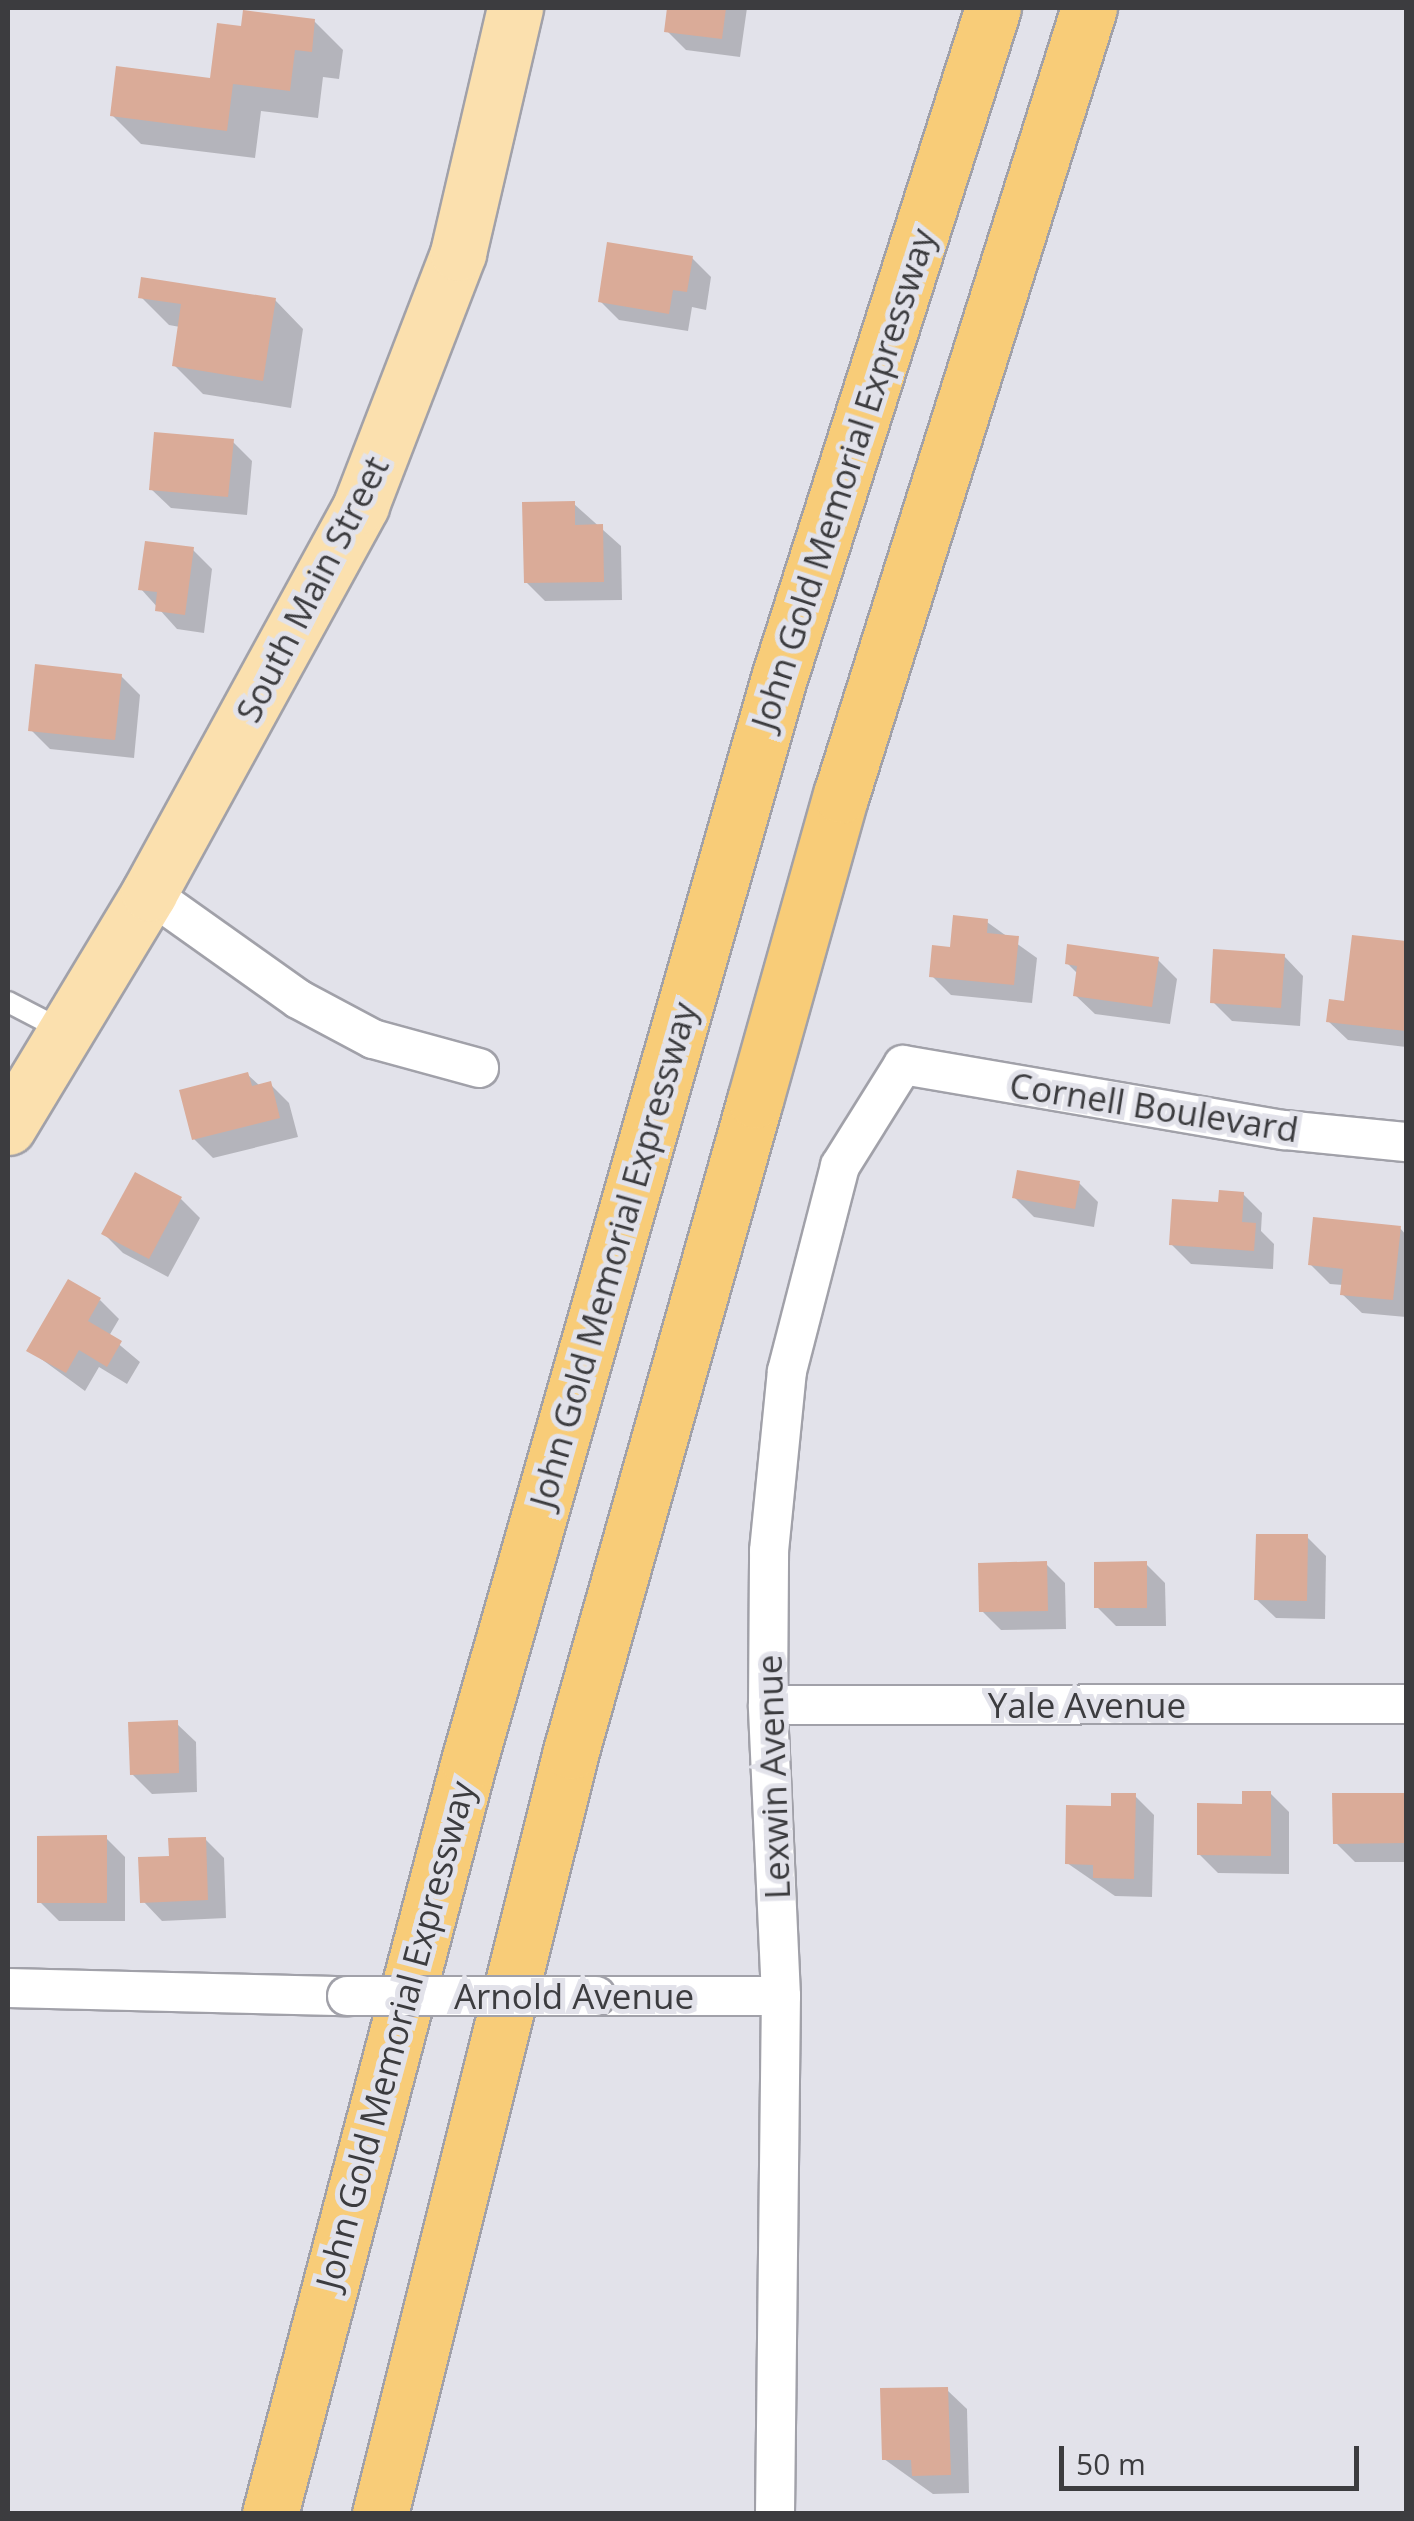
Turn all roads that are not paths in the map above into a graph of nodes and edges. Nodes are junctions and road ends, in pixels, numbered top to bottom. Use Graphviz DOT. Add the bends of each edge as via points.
graph roads {
  1 [pos="515,8"];
  2 [pos="993,8"];
  3 [pos="1089,8"];
  4 [pos="149,893"];
  5 [pos="8,1002"];
  6 [pos="64,1030"];
  7 [pos="903,1065"];
  8 [pos="479,1068"];
  9 [pos="8,1127"];
  10 [pos="1406,1142"];
  11 [pos="1406,1704"];
  12 [pos="768,1706"];
  13 [pos="8,1988"];
  14 [pos="782,1996"];
  15 [pos="270,2514"];
  16 [pos="380,2514"];
  17 [pos="775,2514"];
  1 -- 4 [label="main road, South Main Street" via="458,253 368,487 322,585"];
  2 -- 15 [label="highway, John Gold Memorial Expressway" via="762,734 464,1780"];
  3 -- 16 [label="highway" via="842,795 570,1752"];
  4 -- 6 [label="main road, South Main Street"];
  4 -- 8 [label="street" via="373,1039"];
  5 -- 6 [label="lane"];
  6 -- 9 [label="main road, South Main Street"];
  7 -- 10 [label="street, Cornell Boulevard" via="1285,1130"];
  7 -- 12 [label="street, Lexwin Avenue" via="840,1166 787,1371 770,1551"];
  11 -- 12 [label="street, Yale Avenue"];
  12 -- 14 [label="street, Lexwin Avenue"];
  13 -- 14 [label="street, Arnold Avenue, bridge"];
  14 -- 17 [label="street, Lexwin Avenue"];
}
